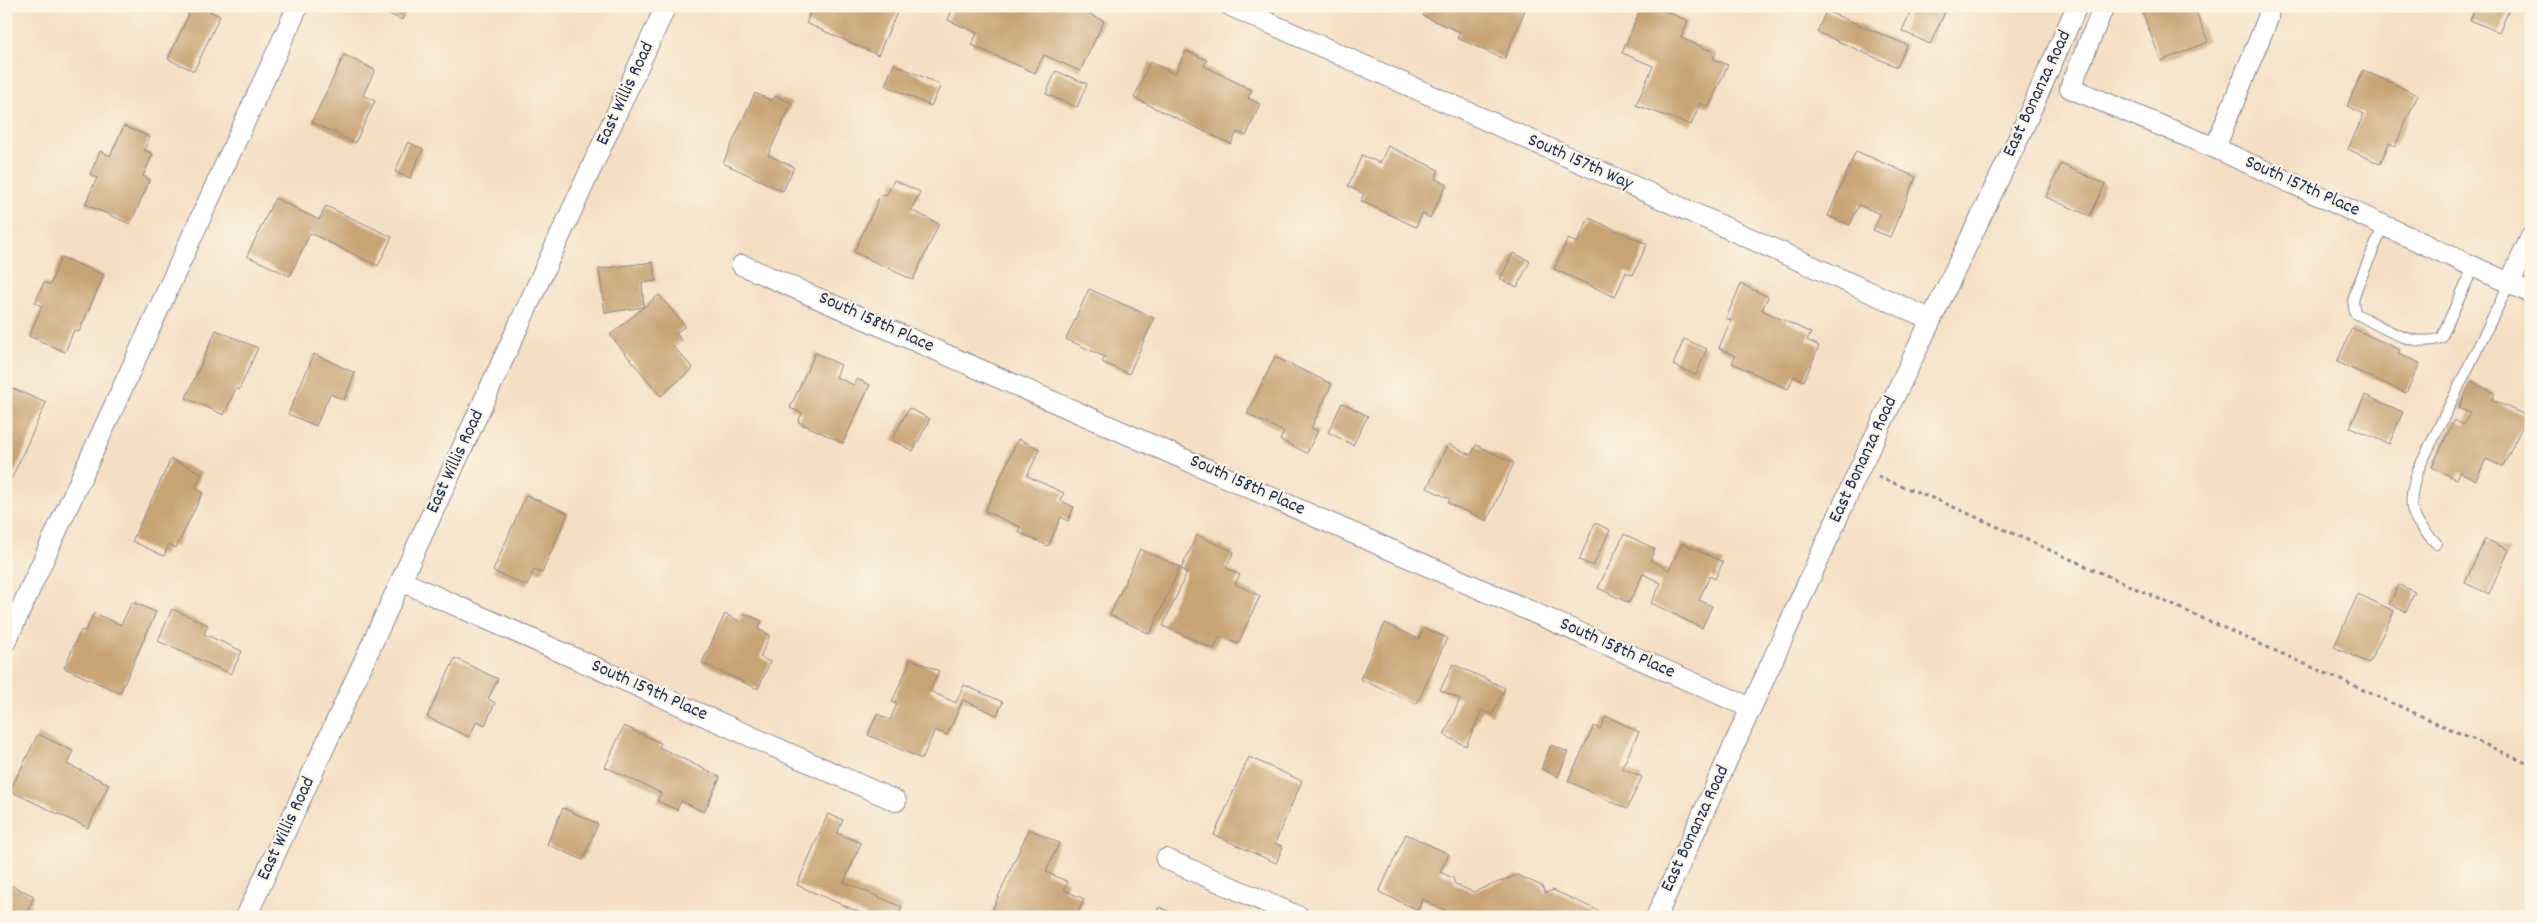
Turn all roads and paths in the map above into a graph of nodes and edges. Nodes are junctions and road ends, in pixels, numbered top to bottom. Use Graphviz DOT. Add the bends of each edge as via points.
graph roads {
  1 [pos="298,6"];
  2 [pos="666,6"];
  3 [pos="1231,6"];
  4 [pos="2078,6"];
  5 [pos="2104,6"];
  6 [pos="2269,6"];
  7 [pos="2216,148"];
  8 [pos="2384,225"];
  9 [pos="2531,237"];
  10 [pos="742,265"];
  11 [pos="2474,266"];
  12 [pos="2509,284"];
  13 [pos="2531,293"];
  14 [pos="1930,319"];
  15 [pos="1859,470"];
  16 [pos="2436,543"];
  17 [pos="401,581"];
  18 [pos="6,641"];
  19 [pos="1751,708"];
  20 [pos="2531,764"];
  21 [pos="896,801"];
  22 [pos="1166,859"];
  23 [pos="246,917"];
  24 [pos="1300,917"];
  25 [pos="1656,917"];
  1 -- 18 [label="street"];
  2 -- 17 [label="street, East Willis Road"];
  3 -- 14 [label="street, South 157th Way"];
  4 -- 14 [label="street, East Bonanza Road" via="2019,137"];
  5 -- 7 [label="street, South 157th Place" via="2070,88"];
  6 -- 7 [label="street" via="2268,18"];
  7 -- 8 [label="street, South 157th Place"];
  8 -- 11 [label="street, South 157th Place"];
  8 -- 11 [label="lane" via="2357,287 2353,301 2355,313 2412,341 2431,342 2441,338"];
  9 -- 12 [label="street"];
  10 -- 19 [label="street, South 158th Place"];
  11 -- 12 [label="street, South 157th Place"];
  12 -- 13 [label="street, South 157th Place"];
  12 -- 16 [label="lane" via="2417,472 2410,500 2416,522"];
  14 -- 15 [label="street, East Bonanza Road"];
  15 -- 19 [label="street, East Bonanza Road"];
  15 -- 20 [label="path" via="1949,505"];
  17 -- 21 [label="street, South 159th Place"];
  17 -- 23 [label="street, East Willis Road"];
  19 -- 25 [label="street, East Bonanza Road"];
  22 -- 24 [label="street"];
}
